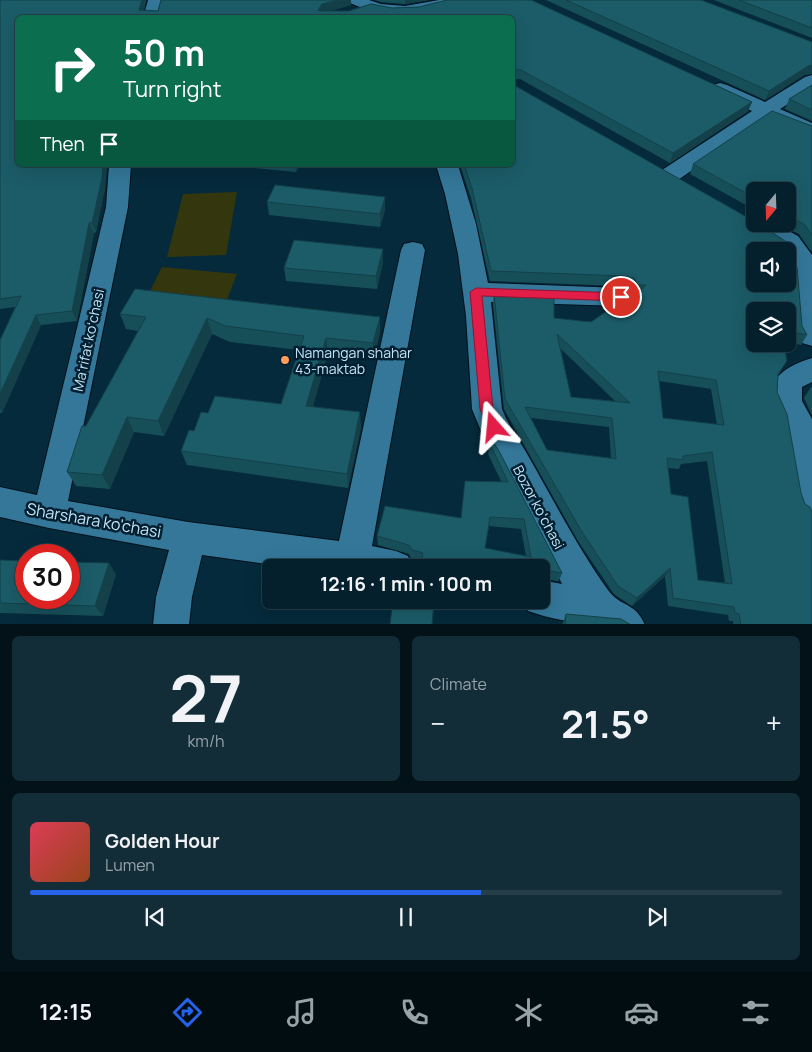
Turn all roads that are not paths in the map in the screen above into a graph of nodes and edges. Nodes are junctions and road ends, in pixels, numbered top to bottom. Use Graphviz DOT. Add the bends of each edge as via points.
graph roads {
  1 [pos="156,0"];
  2 [pos="455,0"];
  3 [pos="362,3"];
  4 [pos="345,13"];
  5 [pos="153,15"];
  6 [pos="812,81"];
  7 [pos="704,82"];
  8 [pos="766,110"];
  9 [pos="812,132"];
  10 [pos="120,167"];
  11 [pos="448,167"];
  12 [pos="670,175"];
  13 [pos="773,232"];
  14 [pos="413,250"];
  15 [pos="476,292"];
  16 [pos="621,297"];
  17 [pos="812,336"];
  18 [pos="812,370"];
  19 [pos="0,502"];
  20 [pos="812,502"];
  21 [pos="49,513"];
  22 [pos="189,537"];
  23 [pos="353,558"];
  24 [pos="357,559"];
  25 [pos="550,600"];
  26 [pos="613,618"];
  27 [pos="171,624"];
  1 -- 5 [label="street"];
  2 -- 3 [label="street" via="409,10 390,10"];
  3 -- 4 [label="street"];
  6 -- 8 [label="street"];
  7 -- 8 [label="street"];
  8 -- 9 [label="street"];
  8 -- 12 [label="street"];
  10 -- 21 [label="street, Maʻrifat koʻchasi" via="117,207"];
  11 -- 15 [label="street, Bozor koʻchasi" via="458,195"];
  13 -- 17 [label="street" via="790,242 805,263"];
  14 -- 23 [label="street"];
  15 -- 16 [label="street"];
  15 -- 26 [label="street, Bozor koʻchasi" via="486,409 572,568"];
  18 -- 20 [label="street" via="791,380 787,396 797,419"];
  19 -- 21 [label="street, Sharshara ko'chasi"];
  21 -- 22 [label="street, Sharshara ko'chasi"];
  22 -- 23 [label="street, Sharshara ko'chasi"];
  22 -- 27 [label="street" via="174,597"];
  23 -- 24 [label="street, Sharshara ko'chasi"];
  25 -- 26 [label="street"];
}
